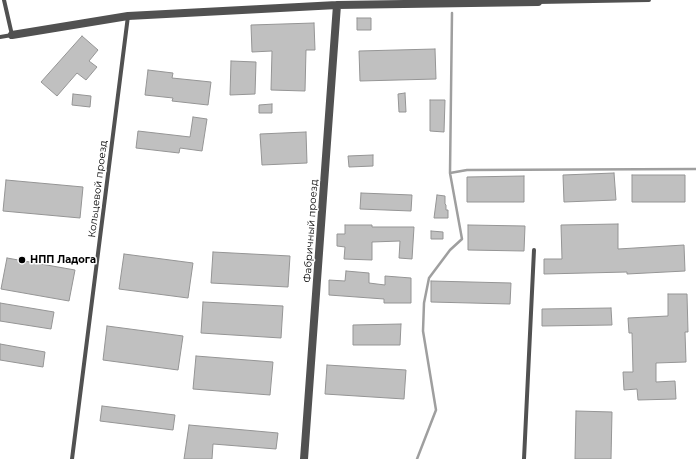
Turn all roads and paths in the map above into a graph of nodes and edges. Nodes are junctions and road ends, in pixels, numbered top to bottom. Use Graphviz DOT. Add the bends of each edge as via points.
graph roads {
  1 [pos="4,0"];
  2 [pos="649,0"];
  3 [pos="385,2"];
  4 [pos="538,2"];
  5 [pos="337,5"];
  6 [pos="128,16"];
  7 [pos="12,35"];
  8 [pos="0,37"];
  9 [pos="534,250"];
  10 [pos="72,459"];
  11 [pos="304,459"];
  12 [pos="524,459"];
  1 -- 7 [label="lane"];
  2 -- 4 [label="lane"];
  3 -- 4 [label="street"];
  3 -- 5 [label="street"];
  5 -- 6 [label="street"];
  5 -- 11 [label="street, Фабричный проезд"];
  6 -- 7 [label="street"];
  6 -- 10 [label="lane, Кольцевой проезд"];
  7 -- 8 [label="lane"];
  9 -- 12 [label="lane"];
}
